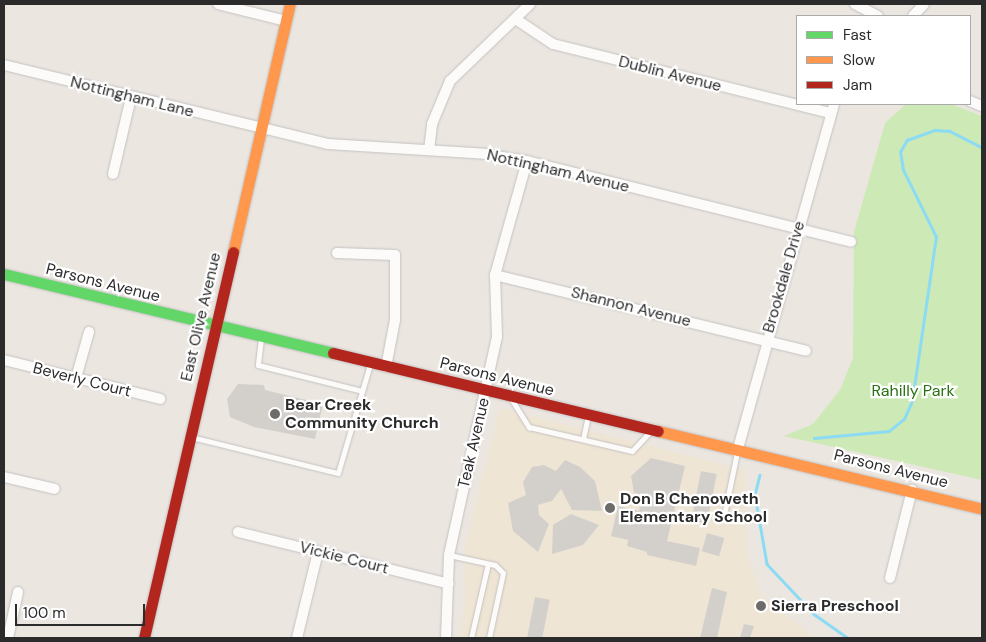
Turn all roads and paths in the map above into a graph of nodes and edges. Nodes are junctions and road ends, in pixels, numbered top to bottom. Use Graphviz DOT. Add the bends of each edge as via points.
graph roads {
  1 [pos="218,4"];
  2 [pos="290,4"];
  3 [pos="530,4"];
  4 [pos="855,4"];
  5 [pos="924,4"];
  6 [pos="876,15"];
  7 [pos="914,15"];
  8 [pos="286,20"];
  9 [pos="517,20"];
  10 [pos="4,68"];
  11 [pos="131,97"];
  12 [pos="796,100"];
  13 [pos="819,105"];
  14 [pos="832,108"];
  15 [pos="261,128"];
  16 [pos="429,150"];
  17 [pos="527,161"];
  18 [pos="113,174"];
  19 [pos="798,228"];
  20 [pos="851,242"];
  21 [pos="337,253"];
  22 [pos="4,274"];
  23 [pos="495,275"];
  24 [pos="216,328"];
  25 [pos="89,332"];
  26 [pos="261,339"];
  27 [pos="766,341"];
  28 [pos="806,351"];
  29 [pos="4,360"];
  30 [pos="370,363"];
  31 [pos="386,367"];
  32 [pos="76,378"];
  33 [pos="362,391"];
  34 [pos="486,391"];
  35 [pos="510,397"];
  36 [pos="160,399"];
  37 [pos="588,416"];
  38 [pos="650,432"];
  39 [pos="190,437"];
  40 [pos="583,440"];
  41 [pos="737,452"];
  42 [pos="4,477"];
  43 [pos="55,489"];
  44 [pos="912,490"];
  45 [pos="982,509"];
  46 [pos="724,515"];
  47 [pos="238,532"];
  48 [pos="318,552"];
  49 [pos="449,555"];
  50 [pos="488,564"];
  51 [pos="890,578"];
  52 [pos="449,584"];
  53 [pos="18,592"];
  54 [pos="8,638"];
  55 [pos="144,638"];
  56 [pos="298,638"];
  57 [pos="446,638"];
  58 [pos="471,638"];
  59 [pos="490,638"];
  1 -- 8 [label="street"];
  2 -- 8 [label="street, East Olive Avenue"];
  3 -- 9 [label="street"];
  4 -- 6 [label="street"];
  5 -- 7 [label="street"];
  8 -- 15 [label="street, East Olive Avenue"];
  9 -- 12 [label="street, Dublin Avenue" via="553,44"];
  9 -- 16 [label="street" via="462,66 450,82 432,124"];
  10 -- 11 [label="street, Nottingham Lane"];
  11 -- 15 [label="street, Nottingham Lane"];
  11 -- 18 [label="street"];
  13 -- 14 [label="street, Dublin Avenue"];
  14 -- 19 [label="street, Brookdale Drive"];
  15 -- 16 [label="street, Nottingham Avenue" via="354,148"];
  15 -- 24 [label="street, East Olive Avenue"];
  16 -- 17 [label="street, Nottingham Avenue"];
  17 -- 19 [label="street, Nottingham Avenue"];
  17 -- 23 [label="street, Teak Avenue"];
  19 -- 20 [label="street, Nottingham Avenue"];
  19 -- 27 [label="street, Brookdale Drive"];
  21 -- 31 [label="street" via="395,255 395,320"];
  22 -- 24 [label="street, Parsons Avenue"];
  23 -- 27 [label="street, Shannon Avenue"];
  23 -- 34 [label="street, Teak Avenue" via="496,336"];
  24 -- 26 [label="street, Parsons Avenue"];
  24 -- 39 [label="street, East Olive Avenue"];
  25 -- 32 [label="street"];
  26 -- 30 [label="street, Parsons Avenue"];
  26 -- 33 [label="lane" via="258,364"];
  27 -- 28 [label="street, Shannon Avenue"];
  27 -- 41 [label="street, Brookdale Drive"];
  29 -- 32 [label="street, Beverly Court"];
  30 -- 31 [label="street, Parsons Avenue"];
  30 -- 33 [label="lane"];
  31 -- 34 [label="street, Parsons Avenue"];
  32 -- 36 [label="street, Beverly Court"];
  33 -- 39 [label="lane" via="338,473"];
  34 -- 35 [label="street, Parsons Avenue"];
  34 -- 49 [label="street, Teak Avenue"];
  35 -- 37 [label="street, Parsons Avenue"];
  35 -- 40 [label="lane" via="529,427"];
  37 -- 38 [label="street, Parsons Avenue"];
  37 -- 40 [label="lane"];
  38 -- 40 [label="lane" via="632,451"];
  38 -- 41 [label="street, Parsons Avenue"];
  39 -- 55 [label="street, East Olive Avenue"];
  41 -- 44 [label="street, Parsons Avenue"];
  41 -- 46 [label="lane"];
  42 -- 43 [label="street"];
  44 -- 45 [label="street, Parsons Avenue"];
  44 -- 51 [label="street"];
  47 -- 48 [label="street, Vickie Court"];
  48 -- 52 [label="street, Vickie Court"];
  48 -- 56 [label="street"];
  49 -- 50 [label="lane"];
  49 -- 52 [label="street, Teak Avenue"];
  50 -- 58 [label="lane"];
  50 -- 59 [label="lane" via="500,569 503,582"];
  52 -- 57 [label="street, Teak Avenue"];
  53 -- 54 [label="street"];
}
